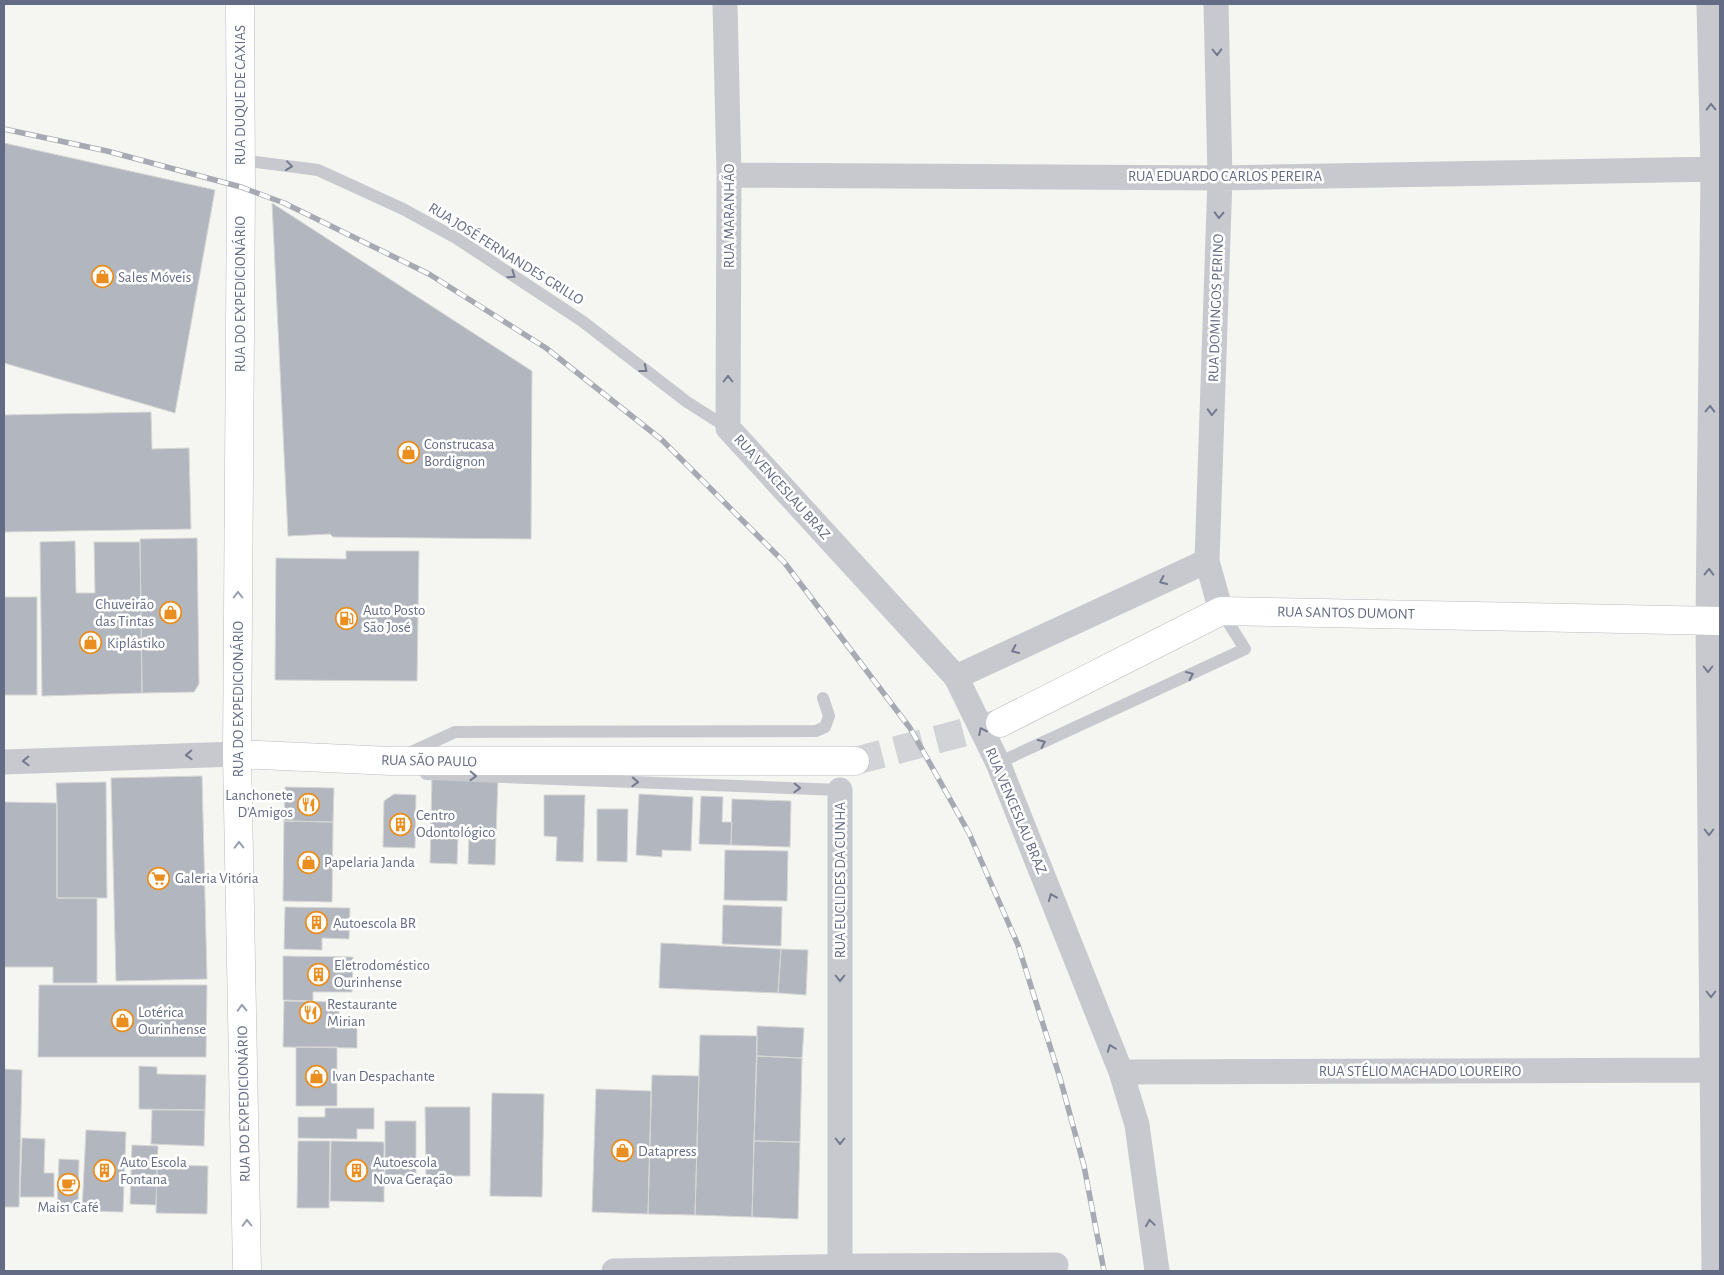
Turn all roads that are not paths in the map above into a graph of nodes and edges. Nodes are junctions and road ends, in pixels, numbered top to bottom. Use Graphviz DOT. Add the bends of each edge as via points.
graph roads {
  1 [pos="240,4"];
  2 [pos="726,4"];
  3 [pos="1216,4"];
  4 [pos="1709,4"];
  5 [pos="1716,169"];
  6 [pos="241,173"];
  7 [pos="729,175"];
  8 [pos="1220,178"];
  9 [pos="728,428"];
  10 [pos="1207,561"];
  11 [pos="1221,611"];
  12 [pos="1714,621"];
  13 [pos="956,677"];
  14 [pos="823,698"];
  15 [pos="1000,723"];
  16 [pos="237,754"];
  17 [pos="391,761"];
  18 [pos="855,761"];
  19 [pos="4,762"];
  20 [pos="998,763"];
  21 [pos="840,790"];
  22 [pos="1716,1070"];
  23 [pos="1120,1072"];
  24 [pos="1056,1266"];
  25 [pos="840,1269"];
  26 [pos="247,1271"];
  27 [pos="614,1271"];
  28 [pos="1157,1271"];
  29 [pos="1714,1271"];
  1 -- 6 [label="street, RUA DUQUE DE CAXIAS"];
  2 -- 7 [label="street, RUA MARANHÃO"];
  3 -- 8 [label="street, RUA DOMINGOS PERINO, one-way"];
  5 -- 4 [label="street, one-way"];
  5 -- 8 [label="street, RUA EDUARDO CARLOS PEREIRA"];
  12 -- 5 [label="street, one-way"];
  6 -- 9 [label="lane, RUA JOSÉ FERNANDES GRILLO, one-way" via="318,170 403,209 456,238 582,321 687,402"];
  16 -- 6 [label="street, RUA DO EXPEDICIONÁRIO, one-way"];
  7 -- 8 [label="street, RUA EDUARDO CARLOS PEREIRA"];
  9 -- 7 [label="street, RUA MARANHÃO, one-way"];
  8 -- 10 [label="street, RUA DOMINGOS PERINO, one-way"];
  9 -- 13 [label="street, RUA VENCESLAU BRAZ"];
  10 -- 11 [label="street, RUA DOMINGOS PERINO"];
  10 -- 13 [label="street, one-way"];
  11 -- 12 [label="street, RUA SANTOS DUMONT"];
  11 -- 15 [label="street, RUA SANTOS DUMONT"];
  20 -- 11 [label="lane, one-way" via="1245,649"];
  12 -- 22 [label="street, one-way"];
  20 -- 13 [label="street, RUA VENCESLAU BRAZ, one-way"];
  14 -- 17 [label="lane" via="829,716 825,727 816,731 455,732"];
  16 -- 17 [label="street, RUA SÃO PAULO"];
  16 -- 19 [label="street, RUA SÃO PAULO, one-way"];
  26 -- 16 [label="street, RUA DO EXPEDICIONÁRIO, one-way"];
  17 -- 18 [label="street, RUA SÃO PAULO"];
  17 -- 21 [label="lane, RUA EUCLIDES DA CUNHA, one-way" via="427,774"];
  23 -- 20 [label="street, RUA VENCESLAU BRAZ, one-way"];
  21 -- 25 [label="street, RUA EUCLIDES DA CUNHA, one-way"];
  22 -- 23 [label="street, RUA STÉLIO MACHADO LOUREIRO"];
  22 -- 29 [label="street"];
  28 -- 23 [label="street, RUA VENCESLAU BRAZ, one-way" via="1137,1125"];
  24 -- 25 [label="street"];
  25 -- 27 [label="street"];
}
